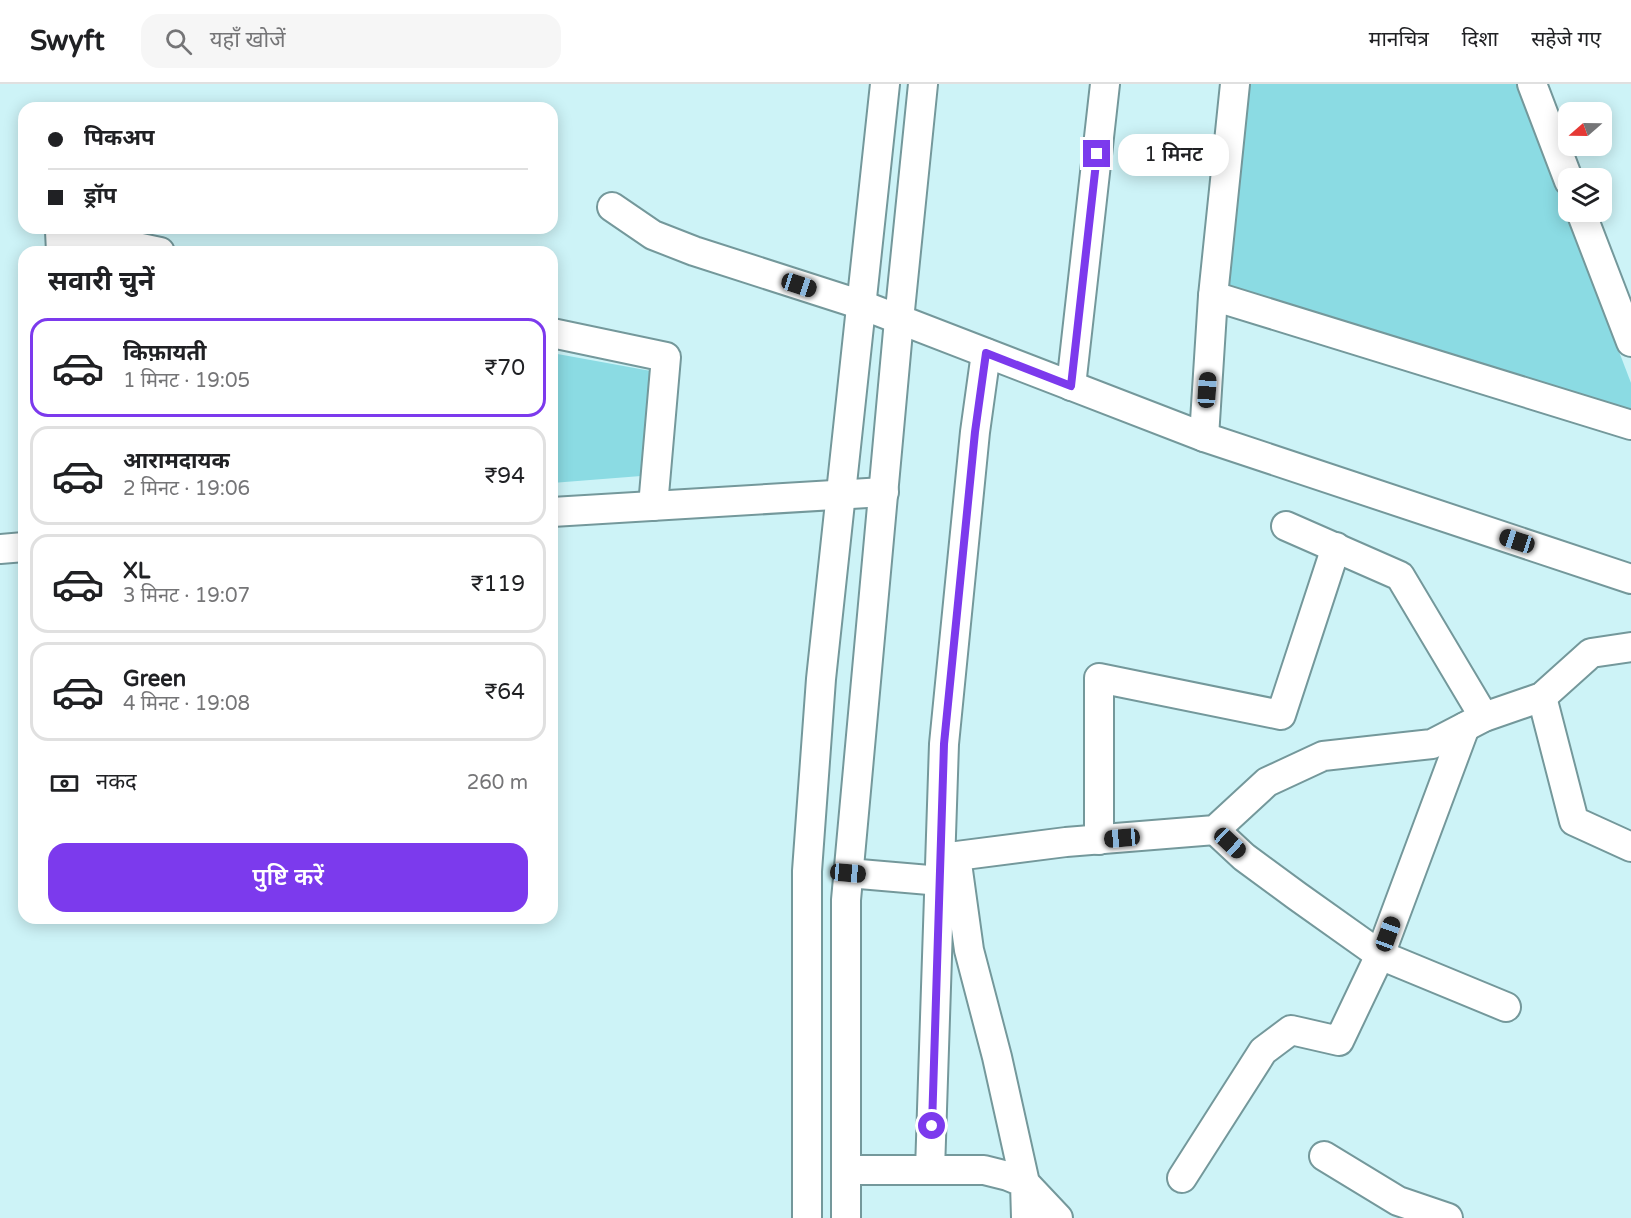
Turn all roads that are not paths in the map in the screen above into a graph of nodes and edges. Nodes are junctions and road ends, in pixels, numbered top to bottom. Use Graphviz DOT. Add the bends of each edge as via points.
graph roads {
  1 [pos="885,84"];
  2 [pos="922,84"];
  3 [pos="1105,84"];
  4 [pos="1235,84"];
  5 [pos="1532,84"];
  6 [pos="1564,168"];
  7 [pos="612,207"];
  8 [pos="1585,222"];
  9 [pos="74,234"];
  10 [pos="131,246"];
  11 [pos="1213,296"];
  12 [pos="862,305"];
  13 [pos="899,320"];
  14 [pos="558,334"];
  15 [pos="1631,342"];
  16 [pos="986,353"];
  17 [pos="1071,386"];
  18 [pos="1631,424"];
  19 [pos="1204,437"];
  20 [pos="884,492"];
  21 [pos="841,495"];
  22 [pos="653,506"];
  23 [pos="558,512"];
  24 [pos="1286,526"];
  25 [pos="18,548"];
  26 [pos="1336,548"];
  27 [pos="0,549"];
  28 [pos="1631,579"];
  29 [pos="1631,647"];
  30 [pos="1542,697"];
  31 [pos="1475,722"];
  32 [pos="1215,830"];
  33 [pos="1099,840"];
  34 [pos="1631,847"];
  35 [pos="946,865"];
  36 [pos="848,873"];
  37 [pos="1380,955"];
  38 [pos="1506,1007"];
  39 [pos="1324,1156"];
  40 [pos="846,1170"];
  41 [pos="930,1170"];
  42 [pos="1182,1178"];
  43 [pos="1025,1184"];
  44 [pos="807,1218"];
  45 [pos="846,1218"];
  46 [pos="1026,1218"];
  47 [pos="1058,1218"];
  48 [pos="1448,1218"];
  1 -- 12 [label="street"];
  2 -- 13 [label="street"];
  3 -- 17 [label="street"];
  4 -- 11 [label="street"];
  5 -- 6 [label="street"];
  7 -- 12 [label="street" via="653,235"];
  8 -- 15 [label="street"];
  9 -- 10 [label="street"];
  11 -- 18 [label="street"];
  11 -- 19 [label="street"];
  12 -- 13 [label="street"];
  12 -- 21 [label="street"];
  13 -- 16 [label="street"];
  13 -- 20 [label="street"];
  14 -- 22 [label="street" via="666,357"];
  16 -- 17 [label="street"];
  16 -- 35 [label="street" via="944,744"];
  17 -- 19 [label="street"];
  19 -- 28 [label="street"];
  20 -- 21 [label="street"];
  20 -- 36 [label="street"];
  21 -- 22 [label="street"];
  21 -- 44 [label="street" via="821,679 807,872"];
  22 -- 23 [label="street"];
  24 -- 26 [label="street"];
  25 -- 27 [label="street"];
  26 -- 31 [label="street" via="1400,576"];
  26 -- 33 [label="street" via="1281,715 1099,678"];
  29 -- 30 [label="street" via="1591,653"];
  30 -- 31 [label="street"];
  30 -- 34 [label="street" via="1574,821"];
  31 -- 32 [label="street" via="1432,744 1323,756 1267,782"];
  31 -- 37 [label="street"];
  32 -- 33 [label="street"];
  32 -- 37 [label="street" via="1244,857"];
  33 -- 35 [label="street"];
  35 -- 36 [label="street"];
  35 -- 41 [label="street"];
  35 -- 43 [label="street" via="997,1057"];
  36 -- 40 [label="street"];
  37 -- 38 [label="street"];
  37 -- 42 [label="street" via="1339,1041 1291,1030 1263,1050"];
  39 -- 48 [label="street" via="1398,1201"];
  40 -- 41 [label="street"];
  40 -- 45 [label="street"];
  41 -- 43 [label="street" via="984,1170"];
  43 -- 46 [label="street"];
  43 -- 47 [label="street"];
}
